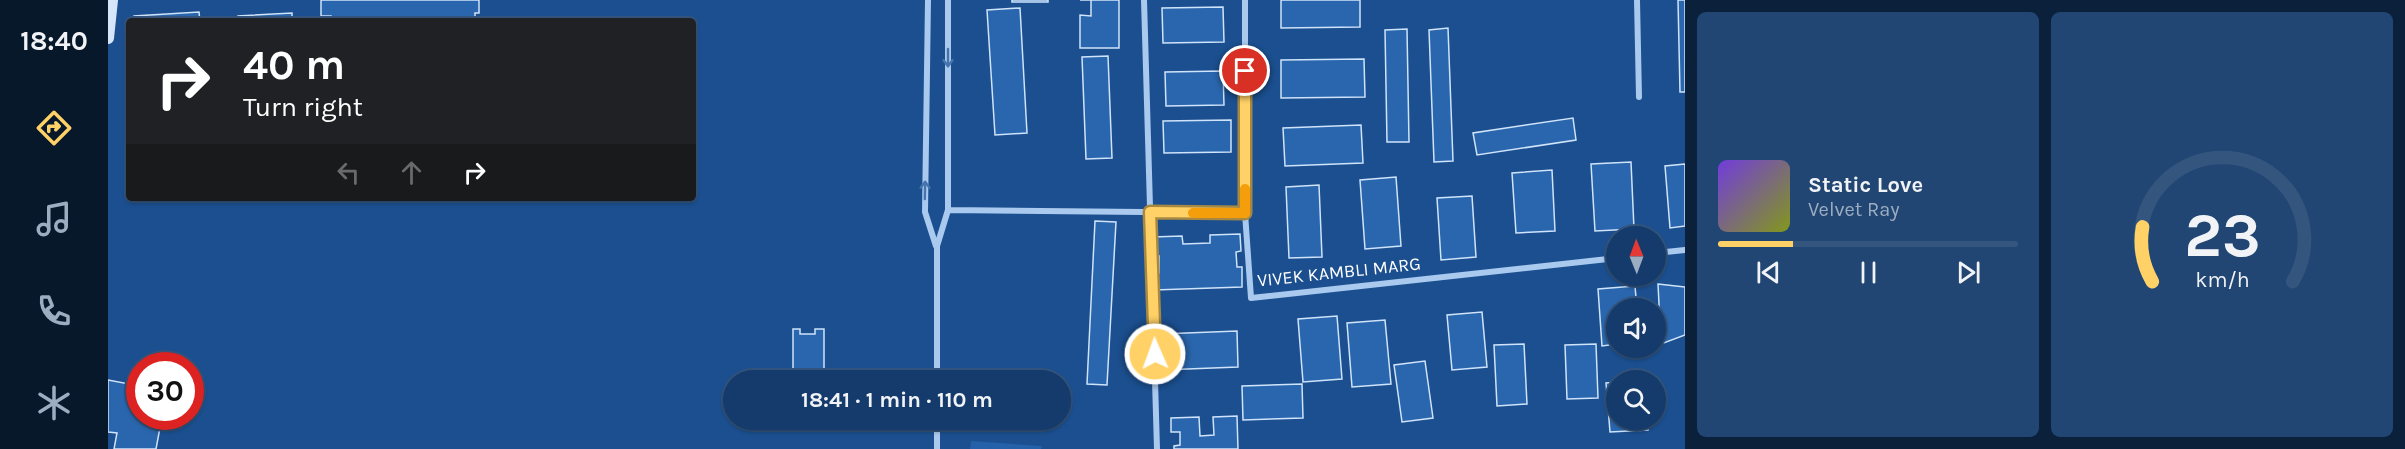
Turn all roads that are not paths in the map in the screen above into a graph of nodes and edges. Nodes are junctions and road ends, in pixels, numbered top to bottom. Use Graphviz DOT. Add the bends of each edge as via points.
graph roads {
  1 [pos="112,0"];
  2 [pos="928,0"];
  3 [pos="948,0"];
  4 [pos="1144,0"];
  5 [pos="1245,0"];
  6 [pos="1637,0"];
  7 [pos="108,38"];
  8 [pos="1639,97"];
  9 [pos="948,210"];
  10 [pos="1150,212"];
  11 [pos="1245,213"];
  12 [pos="937,246"];
  13 [pos="1685,250"];
  14 [pos="1666,252"];
  15 [pos="1606,259"];
  16 [pos="937,370"];
  17 [pos="937,430"];
  18 [pos="937,449"];
  19 [pos="1157,449"];
  1 -- 7 [label="street"];
  12 -- 2 [label="street, one-way" via="925,212"];
  3 -- 9 [label="street, one-way"];
  4 -- 10 [label="street"];
  5 -- 11 [label="street, VIVEK KAMBLI MARG"];
  6 -- 8 [label="street"];
  9 -- 10 [label="street"];
  9 -- 12 [label="street"];
  10 -- 11 [label="street"];
  10 -- 19 [label="street"];
  11 -- 15 [label="street, VIVEK KAMBLI MARG" via="1251,298"];
  12 -- 16 [label="street"];
  13 -- 14 [label="street"];
  17 -- 18 [label="street"];
}
